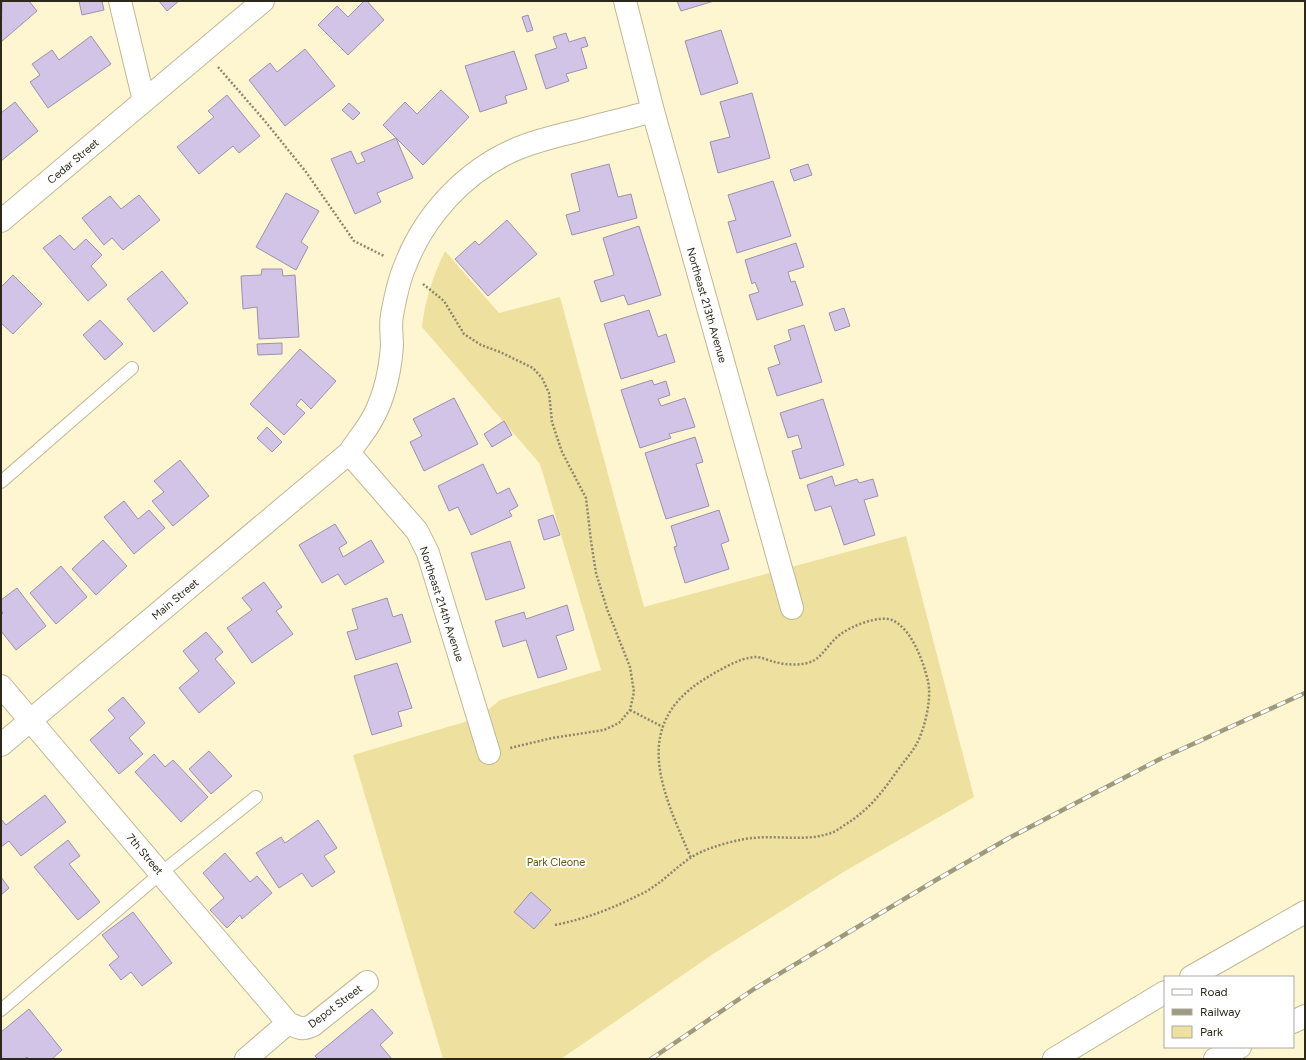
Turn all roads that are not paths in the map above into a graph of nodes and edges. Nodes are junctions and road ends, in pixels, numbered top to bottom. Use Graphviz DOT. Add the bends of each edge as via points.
graph roads {
  1 [pos="120,1"];
  2 [pos="263,1"];
  3 [pos="625,1"];
  4 [pos="144,101"];
  5 [pos="653,111"];
  6 [pos="1,221"];
  7 [pos="132,368"];
  8 [pos="349,453"];
  9 [pos="1,482"];
  10 [pos="792,608"];
  11 [pos="1,686"];
  12 [pos="30,720"];
  13 [pos="1,745"];
  14 [pos="489,753"];
  15 [pos="256,797"];
  16 [pos="161,873"];
  17 [pos="1305,912"];
  18 [pos="1193,976"];
  19 [pos="367,982"];
  20 [pos="1164,993"];
  21 [pos="1,1010"];
  22 [pos="1305,1016"];
  23 [pos="1294,1022"];
  24 [pos="288,1023"];
  25 [pos="1238,1048"];
  26 [pos="246,1059"];
  27 [pos="1054,1059"];
  28 [pos="1215,1059"];
  1 -- 4 [label="main road"];
  2 -- 4 [label="main road, Cedar Street"];
  3 -- 5 [label="main road, Northeast 213th Avenue"];
  4 -- 6 [label="main road, Cedar Street"];
  5 -- 8 [label="main road, Main Street" via="538,141 513,151 489,164 452,193 430,218 404,267 391,319 392,345 388,373 369,425"];
  5 -- 10 [label="main road, Northeast 213th Avenue"];
  7 -- 9 [label="lane"];
  8 -- 12 [label="main road, Main Street"];
  8 -- 14 [label="main road, Northeast 214th Avenue" via="417,531 428,553"];
  11 -- 12 [label="main road, 7th Street"];
  12 -- 13 [label="main road, Main Street"];
  12 -- 16 [label="main road, 7th Street"];
  15 -- 16 [label="lane"];
  16 -- 21 [label="lane"];
  16 -- 24 [label="main road, 7th Street"];
  17 -- 18 [label="main road"];
  19 -- 24 [label="main road, Depot Street" via="313,1025 299,1029"];
  20 -- 27 [label="main road"];
  22 -- 23 [label="main road"];
  24 -- 26 [label="main road"];
  25 -- 28 [label="main road"];
}
